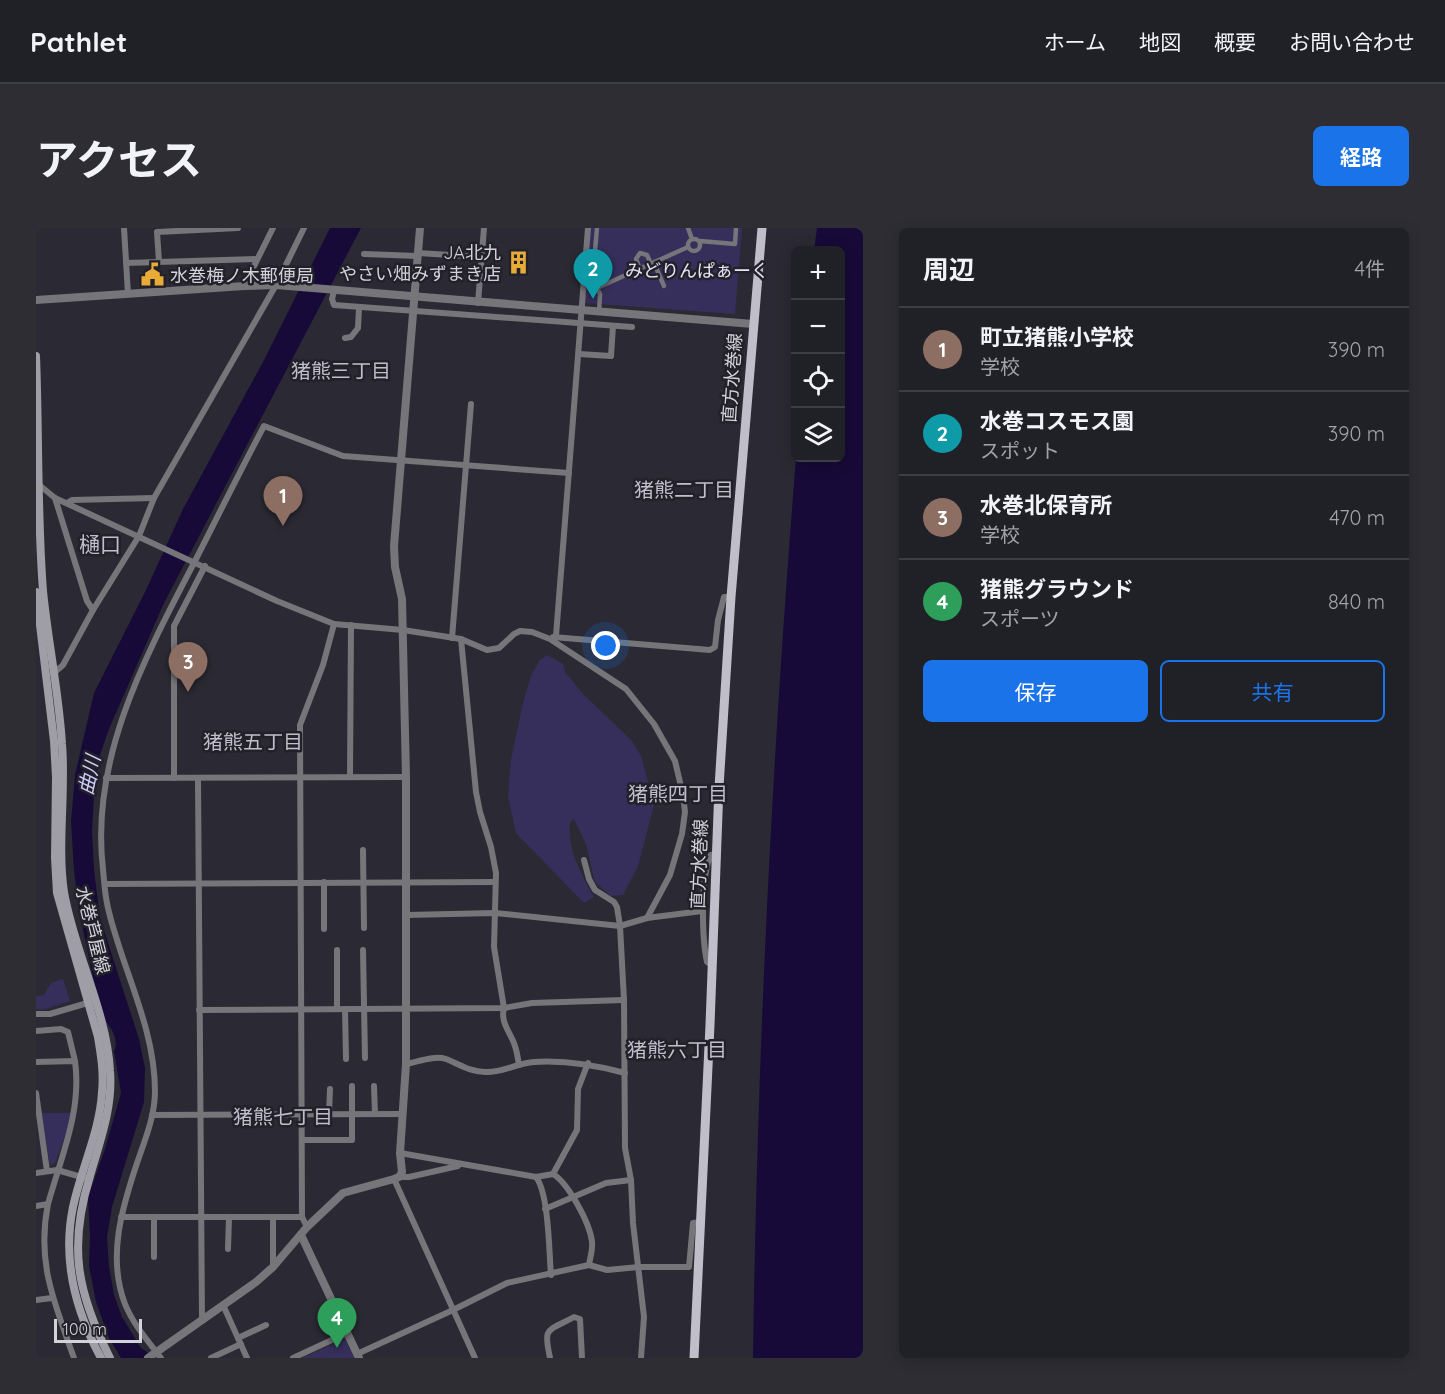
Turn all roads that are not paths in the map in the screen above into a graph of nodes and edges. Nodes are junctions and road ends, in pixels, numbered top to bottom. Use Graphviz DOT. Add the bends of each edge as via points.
graph roads {
  1 [pos="124,228"];
  2 [pos="238,228"];
  3 [pos="273,228"];
  4 [pos="304,228"];
  5 [pos="420,228"];
  6 [pos="484,228"];
  7 [pos="588,228"];
  8 [pos="597,228"];
  9 [pos="688,228"];
  10 [pos="736,228"];
  11 [pos="762,228"];
  12 [pos="692,239"];
  13 [pos="700,242"];
  14 [pos="688,247"];
  15 [pos="364,254"];
  16 [pos="418,254"];
  17 [pos="482,257"];
  18 [pos="256,259"];
  19 [pos="159,262"];
  20 [pos="126,263"];
  21 [pos="652,263"];
  22 [pos="640,269"];
  23 [pos="276,285"];
  24 [pos="584,285"];
  25 [pos="244,286"];
  26 [pos="664,286"];
  27 [pos="594,287"];
  28 [pos="333,291"];
  29 [pos="128,294"];
  30 [pos="415,297"];
  31 [pos="36,300"];
  32 [pos="478,303"];
  33 [pos="360,308"];
  34 [pos="582,311"];
  35 [pos="414,312"];
  36 [pos="599,313"];
  37 [pos="581,324"];
  38 [pos="753,324"];
  39 [pos="613,326"];
  40 [pos="632,327"];
  41 [pos="345,338"];
  42 [pos="579,354"];
  43 [pos="36,356"];
  44 [pos="471,404"];
  45 [pos="402,460"];
  46 [pos="466,465"];
  47 [pos="569,473"];
  48 [pos="38,484"];
  49 [pos="55,498"];
  50 [pos="154,498"];
  51 [pos="67,503"];
  52 [pos="139,536"];
  53 [pos="194,562"];
  54 [pos="205,566"];
  55 [pos="36,592"];
  56 [pos="731,597"];
  57 [pos="93,610"];
  58 [pos="334,624"];
  59 [pos="351,625"];
  60 [pos="403,630"];
  61 [pos="553,637"];
  62 [pos="452,638"];
  63 [pos="462,639"];
  64 [pos="50,675"];
  65 [pos="350,776"];
  66 [pos="300,777"];
  67 [pos="406,777"];
  68 [pos="106,778"];
  69 [pos="174,778"];
  70 [pos="198,778"];
  71 [pos="363,850"];
  72 [pos="716,854"];
  73 [pos="584,860"];
  74 [pos="301,882"];
  75 [pos="324,882"];
  76 [pos="364,882"];
  77 [pos="406,882"];
  78 [pos="495,882"];
  79 [pos="199,883"];
  80 [pos="106,884"];
  81 [pos="702,911"];
  82 [pos="495,913"];
  83 [pos="407,915"];
  84 [pos="647,918"];
  85 [pos="620,926"];
  86 [pos="364,928"];
  87 [pos="324,929"];
  88 [pos="337,950"];
  89 [pos="363,950"];
  90 [pos="712,965"];
  91 [pos="624,1000"];
  92 [pos="91,1001"];
  93 [pos="406,1008"];
  94 [pos="504,1008"];
  95 [pos="301,1009"];
  96 [pos="337,1009"];
  97 [pos="345,1009"];
  98 [pos="364,1009"];
  99 [pos="199,1010"];
  100 [pos="36,1014"];
  101 [pos="36,1030"];
  102 [pos="365,1058"];
  103 [pos="346,1059"];
  104 [pos="75,1061"];
  105 [pos="36,1062"];
  106 [pos="406,1064"];
  107 [pos="588,1064"];
  108 [pos="519,1065"];
  109 [pos="625,1073"];
  110 [pos="352,1086"];
  111 [pos="374,1086"];
  112 [pos="330,1089"];
  113 [pos="36,1093"];
  114 [pos="200,1113"];
  115 [pos="302,1114"];
  116 [pos="329,1114"];
  117 [pos="352,1114"];
  118 [pos="375,1114"];
  119 [pos="403,1114"];
  120 [pos="152,1115"];
  121 [pos="302,1140"];
  122 [pos="400,1153"];
  123 [pos="431,1159"];
  124 [pos="461,1165"];
  125 [pos="57,1170"];
  126 [pos="47,1171"];
  127 [pos="433,1172"];
  128 [pos="36,1173"];
  129 [pos="553,1174"];
  130 [pos="536,1177"];
  131 [pos="85,1178"];
  132 [pos="397,1178"];
  133 [pos="631,1180"];
  134 [pos="571,1197"];
  135 [pos="48,1204"];
  136 [pos="36,1206"];
  137 [pos="545,1209"];
  138 [pos="121,1217"];
  139 [pos="154,1217"];
  140 [pos="200,1217"];
  141 [pos="229,1217"];
  142 [pos="273,1217"];
  143 [pos="302,1217"];
  144 [pos="701,1222"];
  145 [pos="307,1227"];
  146 [pos="301,1235"];
  147 [pos="228,1249"];
  148 [pos="154,1257"];
  149 [pos="589,1265"];
  150 [pos="273,1267"];
  151 [pos="639,1267"];
  152 [pos="44,1270"];
  153 [pos="36,1272"];
  154 [pos="551,1275"];
  155 [pos="52,1298"];
  156 [pos="36,1300"];
  157 [pos="223,1305"];
  158 [pos="453,1310"];
  159 [pos="202,1321"];
  160 [pos="266,1325"];
  161 [pos="347,1333"];
  162 [pos="240,1341"];
  163 [pos="155,1355"];
  164 [pos="358,1356"];
  165 [pos="74,1358"];
  166 [pos="101,1358"];
  167 [pos="110,1358"];
  168 [pos="211,1358"];
  169 [pos="248,1358"];
  170 [pos="293,1358"];
  171 [pos="475,1358"];
  172 [pos="550,1358"];
  173 [pos="582,1358"];
  174 [pos="641,1358"];
  175 [pos="694,1358"];
  1 -- 20 [label="street"];
  2 -- 19 [label="street" via="157,232"];
  3 -- 18 [label="street"];
  4 -- 23 [label="street"];
  5 -- 16 [label="street"];
  6 -- 17 [label="street"];
  7 -- 24 [label="street"];
  8 -- 27 [label="street"];
  9 -- 12 [label="street"];
  10 -- 13 [label="street" via="735,243"];
  11 -- 38 [label="main road, 直方水巻線"];
  12 -- 13 [label="street"];
  12 -- 14 [label="street"];
  13 -- 14 [label="street" via="697,251"];
  14 -- 21 [label="street"];
  15 -- 16 [label="street"];
  16 -- 17 [label="street"];
  16 -- 30 [label="street"];
  17 -- 32 [label="street"];
  18 -- 19 [label="street"];
  18 -- 25 [label="street"];
  19 -- 20 [label="street"];
  20 -- 29 [label="street"];
  21 -- 22 [label="street"];
  21 -- 22 [label="street" via="645,253 640,253 636,259"];
  21 -- 26 [label="street"];
  22 -- 27 [label="street"];
  23 -- 25 [label="street"];
  23 -- 28 [label="street"];
  23 -- 50 [label="street"];
  24 -- 27 [label="street"];
  24 -- 34 [label="street"];
  25 -- 29 [label="street"];
  27 -- 36 [label="street" via="600,294"];
  28 -- 30 [label="street"];
  28 -- 33 [label="street" via="334,305"];
  29 -- 31 [label="street"];
  30 -- 32 [label="street"];
  30 -- 35 [label="street"];
  32 -- 34 [label="street"];
  33 -- 35 [label="street"];
  33 -- 41 [label="street" via="358,328"];
  34 -- 36 [label="street"];
  34 -- 37 [label="street"];
  35 -- 37 [label="street"];
  35 -- 45 [label="street"];
  36 -- 38 [label="street"];
  37 -- 39 [label="street"];
  37 -- 42 [label="street"];
  38 -- 56 [label="main road, 直方水巻線"];
  39 -- 40 [label="street"];
  39 -- 42 [label="street" via="611,357"];
  42 -- 47 [label="street"];
  43 -- 48 [label="main road, 水巻芦屋線"];
  44 -- 46 [label="street"];
  45 -- 46 [label="street"];
  45 -- 53 [label="street" via="343,456 264,426"];
  45 -- 60 [label="street" via="394,546"];
  46 -- 47 [label="street"];
  46 -- 62 [label="street"];
  47 -- 61 [label="street"];
  48 -- 49 [label="street"];
  48 -- 64 [label="main road, 水巻芦屋線"];
  49 -- 51 [label="street"];
  49 -- 57 [label="street"];
  50 -- 51 [label="street"];
  50 -- 52 [label="street"];
  51 -- 52 [label="street"];
  52 -- 53 [label="street"];
  52 -- 57 [label="street"];
  53 -- 54 [label="street"];
  53 -- 68 [label="street" via="162,624 119,725"];
  54 -- 58 [label="street"];
  54 -- 69 [label="street" via="174,626"];
  55 -- 64 [label="main road, 水巻芦屋線"];
  56 -- 61 [label="street" via="724,597 715,647 710,650"];
  56 -- 72 [label="main road, 直方水巻線"];
  57 -- 64 [label="street" via="63,665"];
  58 -- 59 [label="street"];
  58 -- 66 [label="street" via="300,724"];
  59 -- 60 [label="street"];
  59 -- 65 [label="street"];
  60 -- 62 [label="street"];
  60 -- 67 [label="street"];
  61 -- 63 [label="street" via="520,632 499,648 487,650"];
  61 -- 84 [label="street" via="626,689 654,724 675,761 684,795 682,834 670,875"];
  62 -- 63 [label="street"];
  63 -- 78 [label="street" via="476,792 491,847"];
  64 -- 92 [label="main road, 水巻芦屋線" via="62,741 64,892"];
  65 -- 66 [label="street"];
  65 -- 67 [label="street"];
  66 -- 70 [label="street"];
  66 -- 74 [label="street"];
  67 -- 77 [label="street"];
  68 -- 69 [label="street"];
  68 -- 80 [label="street" via="101,840"];
  69 -- 70 [label="street"];
  70 -- 79 [label="street"];
  71 -- 76 [label="street"];
  72 -- 81 [label="street" via="711,855 706,865"];
  72 -- 90 [label="main road, 直方水巻線"];
  73 -- 85 [label="street" via="595,890 617,907"];
  74 -- 75 [label="street"];
  74 -- 79 [label="street"];
  74 -- 95 [label="street"];
  75 -- 76 [label="street"];
  75 -- 87 [label="street"];
  76 -- 77 [label="street"];
  76 -- 86 [label="street"];
  77 -- 78 [label="street"];
  77 -- 83 [label="street"];
  78 -- 82 [label="street"];
  79 -- 80 [label="street"];
  79 -- 99 [label="street"];
  80 -- 120 [label="street" via="108,907 152,1052"];
  81 -- 84 [label="street"];
  81 -- 90 [label="street" via="705,952"];
  82 -- 83 [label="street"];
  82 -- 85 [label="street"];
  82 -- 94 [label="street" via="494,947"];
  83 -- 93 [label="street"];
  84 -- 85 [label="street"];
  85 -- 91 [label="street"];
  88 -- 96 [label="street"];
  89 -- 98 [label="street"];
  90 -- 144 [label="main road, 直方水巻線"];
  91 -- 94 [label="street" via="532,1003"];
  91 -- 109 [label="street"];
  92 -- 100 [label="street" via="50,1014"];
  92 -- 131 [label="main road, 水巻芦屋線" via="109,1053 111,1073 108,1112"];
  93 -- 94 [label="street"];
  93 -- 98 [label="street"];
  93 -- 106 [label="street"];
  94 -- 108 [label="street" via="502,1015"];
  95 -- 96 [label="street"];
  95 -- 99 [label="street"];
  95 -- 115 [label="street"];
  96 -- 97 [label="street"];
  97 -- 98 [label="street"];
  97 -- 103 [label="street"];
  98 -- 102 [label="street"];
  99 -- 114 [label="street"];
  101 -- 104 [label="street" via="68,1032"];
  104 -- 105 [label="street"];
  104 -- 125 [label="street" via="75,1114"];
  106 -- 108 [label="street" via="436,1058 483,1072"];
  106 -- 119 [label="street"];
  107 -- 108 [label="street"];
  107 -- 109 [label="street"];
  107 -- 129 [label="street" via="578,1089 577,1130"];
  109 -- 133 [label="street" via="625,1148"];
  110 -- 117 [label="street"];
  111 -- 118 [label="street"];
  112 -- 116 [label="street"];
  113 -- 126 [label="street"];
  114 -- 115 [label="street"];
  114 -- 120 [label="street"];
  114 -- 140 [label="street"];
  115 -- 116 [label="street"];
  115 -- 121 [label="street"];
  116 -- 117 [label="street"];
  117 -- 118 [label="street"];
  117 -- 121 [label="street" via="352,1140"];
  118 -- 119 [label="street"];
  119 -- 122 [label="street"];
  120 -- 138 [label="street"];
  121 -- 143 [label="street"];
  122 -- 123 [label="street"];
  122 -- 132 [label="street" via="402,1172"];
  123 -- 124 [label="street"];
  123 -- 127 [label="street"];
  124 -- 127 [label="street"];
  124 -- 130 [label="street"];
  125 -- 126 [label="street"];
  125 -- 131 [label="street"];
  125 -- 135 [label="street"];
  126 -- 128 [label="street"];
  127 -- 132 [label="street"];
  129 -- 130 [label="street"];
  129 -- 134 [label="street" via="560,1178"];
  130 -- 137 [label="street" via="541,1183"];
  131 -- 166 [label="main road, 水巻芦屋線" via="69,1231 70,1265 83,1321"];
  131 -- 167 [label="main road, 水巻芦屋線" via="78,1231 80,1274 90,1318"];
  132 -- 145 [label="street" via="343,1193"];
  132 -- 158 [label="street"];
  133 -- 134 [label="street" via="606,1183"];
  133 -- 151 [label="street"];
  134 -- 137 [label="street"];
  134 -- 149 [label="street" via="590,1231"];
  135 -- 136 [label="street"];
  135 -- 152 [label="street" via="44,1220"];
  137 -- 154 [label="street"];
  138 -- 139 [label="street"];
  138 -- 163 [label="street" via="117,1250 120,1285 131,1316"];
  139 -- 140 [label="street"];
  139 -- 148 [label="street"];
  140 -- 141 [label="street"];
  140 -- 159 [label="street"];
  141 -- 142 [label="street"];
  141 -- 147 [label="street"];
  142 -- 143 [label="street"];
  142 -- 150 [label="street"];
  143 -- 145 [label="street"];
  144 -- 151 [label="street" via="693,1223 689,1267"];
  144 -- 175 [label="main road, 直方水巻線"];
  145 -- 146 [label="street"];
  146 -- 150 [label="street"];
  146 -- 161 [label="street"];
  149 -- 151 [label="street" via="607,1270"];
  149 -- 154 [label="street"];
  150 -- 157 [label="street"];
  151 -- 174 [label="street" via="644,1317"];
  152 -- 153 [label="street"];
  152 -- 155 [label="street"];
  154 -- 158 [label="street" via="507,1283"];
  155 -- 156 [label="street"];
  155 -- 165 [label="street"];
  157 -- 159 [label="street"];
  157 -- 162 [label="street"];
  158 -- 164 [label="street"];
  158 -- 171 [label="street"];
  159 -- 163 [label="street"];
  160 -- 162 [label="street"];
  161 -- 164 [label="street"];
  161 -- 170 [label="street"];
  162 -- 168 [label="street"];
  162 -- 169 [label="street"];
  172 -- 173 [label="street" via="545,1336 574,1317 580,1319"];
}
